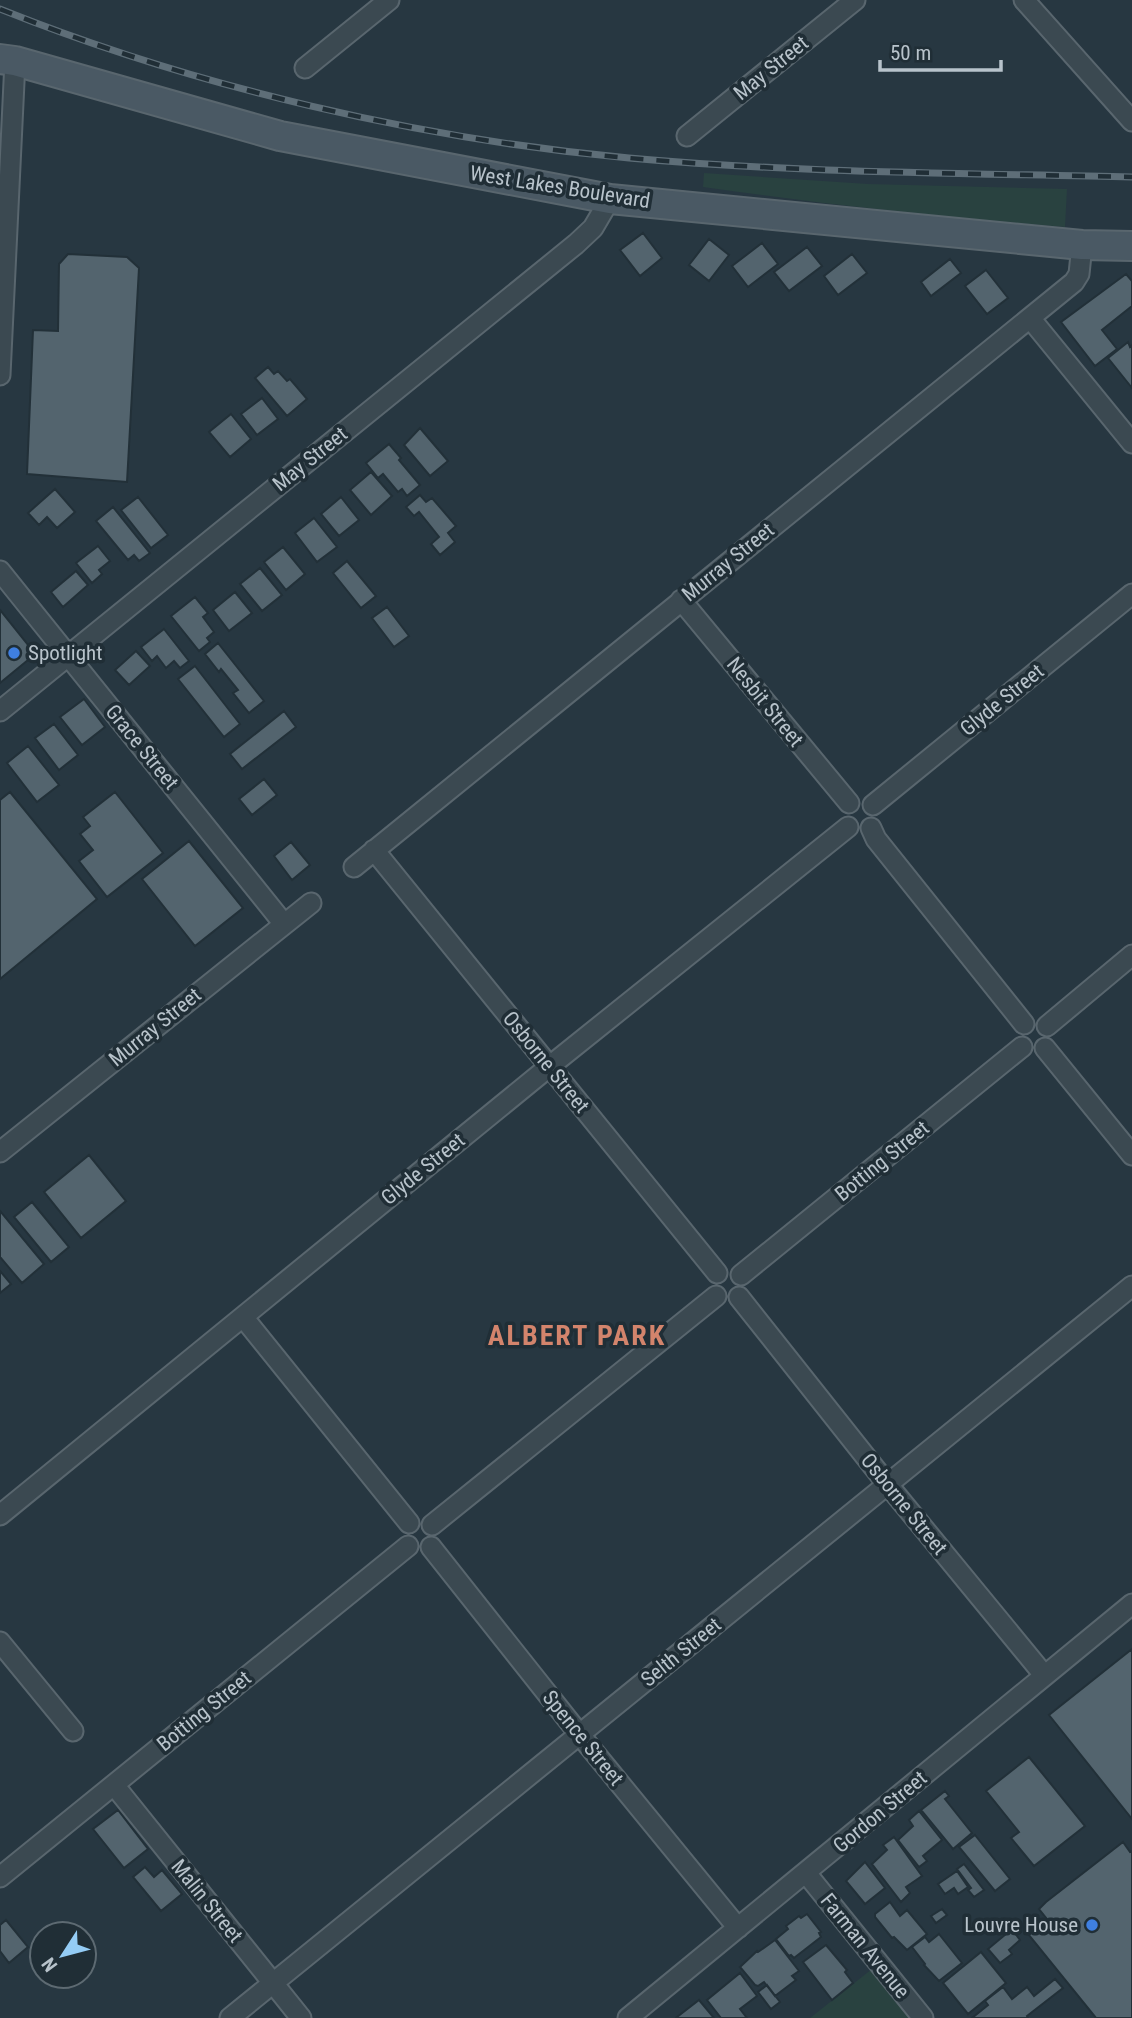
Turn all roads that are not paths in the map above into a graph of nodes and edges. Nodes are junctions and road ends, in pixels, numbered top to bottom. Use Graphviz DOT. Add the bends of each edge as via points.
graph roads {
  1 [pos="389,0"];
  2 [pos="1024,0"];
  3 [pos="845,3"];
  4 [pos="8,60"];
  5 [pos="305,68"];
  6 [pos="1132,121"];
  7 [pos="687,136"];
  8 [pos="610,199"];
  9 [pos="1082,246"];
  10 [pos="1132,246"];
  11 [pos="1030,318"];
  12 [pos="0,375"];
  13 [pos="1132,443"];
  14 [pos="0,571"];
  15 [pos="1132,594"];
  16 [pos="681,600"];
  17 [pos="68,656"];
  18 [pos="0,711"];
  19 [pos="849,803"];
  20 [pos="873,805"];
  21 [pos="848,827"];
  22 [pos="871,828"];
  23 [pos="374,850"];
  24 [pos="354,867"];
  25 [pos="311,903"];
  26 [pos="284,924"];
  27 [pos="1132,955"];
  28 [pos="1024,1024"];
  29 [pos="1047,1026"];
  30 [pos="1022,1047"];
  31 [pos="1045,1048"];
  32 [pos="550,1066"];
  33 [pos="0,1152"];
  34 [pos="1132,1155"];
  35 [pos="717,1273"];
  36 [pos="741,1275"];
  37 [pos="1132,1286"];
  38 [pos="716,1296"];
  39 [pos="739,1297"];
  40 [pos="243,1317"];
  41 [pos="888,1485"];
  42 [pos="0,1515"];
  43 [pos="409,1523"];
  44 [pos="432,1525"];
  45 [pos="408,1546"];
  46 [pos="430,1547"];
  47 [pos="1132,1604"];
  48 [pos="0,1642"];
  49 [pos="1044,1675"];
  50 [pos="72,1731"];
  51 [pos="580,1735"];
  52 [pos="114,1785"];
  53 [pos="806,1873"];
  54 [pos="0,1877"];
  55 [pos="738,1928"];
  56 [pos="273,1984"];
  57 [pos="230,2018"];
  58 [pos="301,2018"];
  59 [pos="628,2018"];
  60 [pos="923,2018"];
  1 -- 5 [label="street"];
  2 -- 6 [label="street"];
  3 -- 7 [label="street, May Street"];
  4 -- 8 [label="main road, West Lakes Boulevard" via="280,136"];
  4 -- 12 [label="street"];
  8 -- 9 [label="main road, West Lakes Boulevard"];
  8 -- 17 [label="street, May Street" via="593,228 576,244"];
  9 -- 10 [label="main road, West Lakes Boulevard"];
  9 -- 11 [label="street, Murray Street" via="1074,282"];
  11 -- 13 [label="street"];
  11 -- 16 [label="street, Murray Street"];
  14 -- 17 [label="street, Grace Street"];
  15 -- 20 [label="street, Glyde Street"];
  16 -- 19 [label="street, Nesbit Street"];
  16 -- 23 [label="street, Murray Street"];
  17 -- 18 [label="street, May Street"];
  17 -- 26 [label="street, Grace Street"];
  19 -- 20 [label="street" via="859,799"];
  19 -- 21 [label="street" via="844,817"];
  20 -- 22 [label="street" via="876,814"];
  21 -- 22 [label="street" via="862,832"];
  21 -- 32 [label="street, Glyde Street"];
  22 -- 28 [label="street"];
  23 -- 24 [label="street, Murray Street"];
  23 -- 32 [label="street, Osborne Street"];
  25 -- 26 [label="street, Murray Street"];
  26 -- 33 [label="street, Murray Street"];
  27 -- 29 [label="street"];
  28 -- 29 [label="street" via="1039,1021"];
  28 -- 30 [label="street" via="1018,1038"];
  29 -- 31 [label="street" via="1050,1041"];
  30 -- 31 [label="street" via="1030,1052"];
  30 -- 36 [label="street, Botting Street"];
  31 -- 34 [label="street"];
  32 -- 35 [label="street, Osborne Street"];
  32 -- 40 [label="street, Glyde Street"];
  35 -- 36 [label="street" via="725,1269"];
  35 -- 38 [label="street" via="712,1289"];
  36 -- 39 [label="street" via="744,1282"];
  37 -- 41 [label="street, Selth Street"];
  38 -- 39 [label="street" via="723,1301"];
  38 -- 44 [label="street"];
  39 -- 41 [label="street, Osborne Street"];
  40 -- 42 [label="street, Glyde Street"];
  40 -- 43 [label="street"];
  41 -- 49 [label="street, Osborne Street"];
  41 -- 51 [label="street, Selth Street"];
  43 -- 44 [label="street" via="418,1519"];
  43 -- 45 [label="street" via="403,1537"];
  44 -- 46 [label="street" via="436,1534"];
  45 -- 46 [label="street" via="416,1551"];
  45 -- 52 [label="street, Botting Street"];
  46 -- 51 [label="street, Spence Street"];
  47 -- 49 [label="street, Gordon Street"];
  48 -- 50 [label="street"];
  49 -- 53 [label="street, Gordon Street"];
  51 -- 55 [label="street, Spence Street"];
  51 -- 56 [label="street, Selth Street"];
  52 -- 54 [label="street, Botting Street"];
  52 -- 56 [label="street, Malin Street"];
  53 -- 55 [label="street, Gordon Street"];
  53 -- 60 [label="street, Farman Avenue"];
  55 -- 59 [label="street, Gordon Street"];
  56 -- 57 [label="street, Selth Street"];
  56 -- 58 [label="street, Malin Street"];
}
